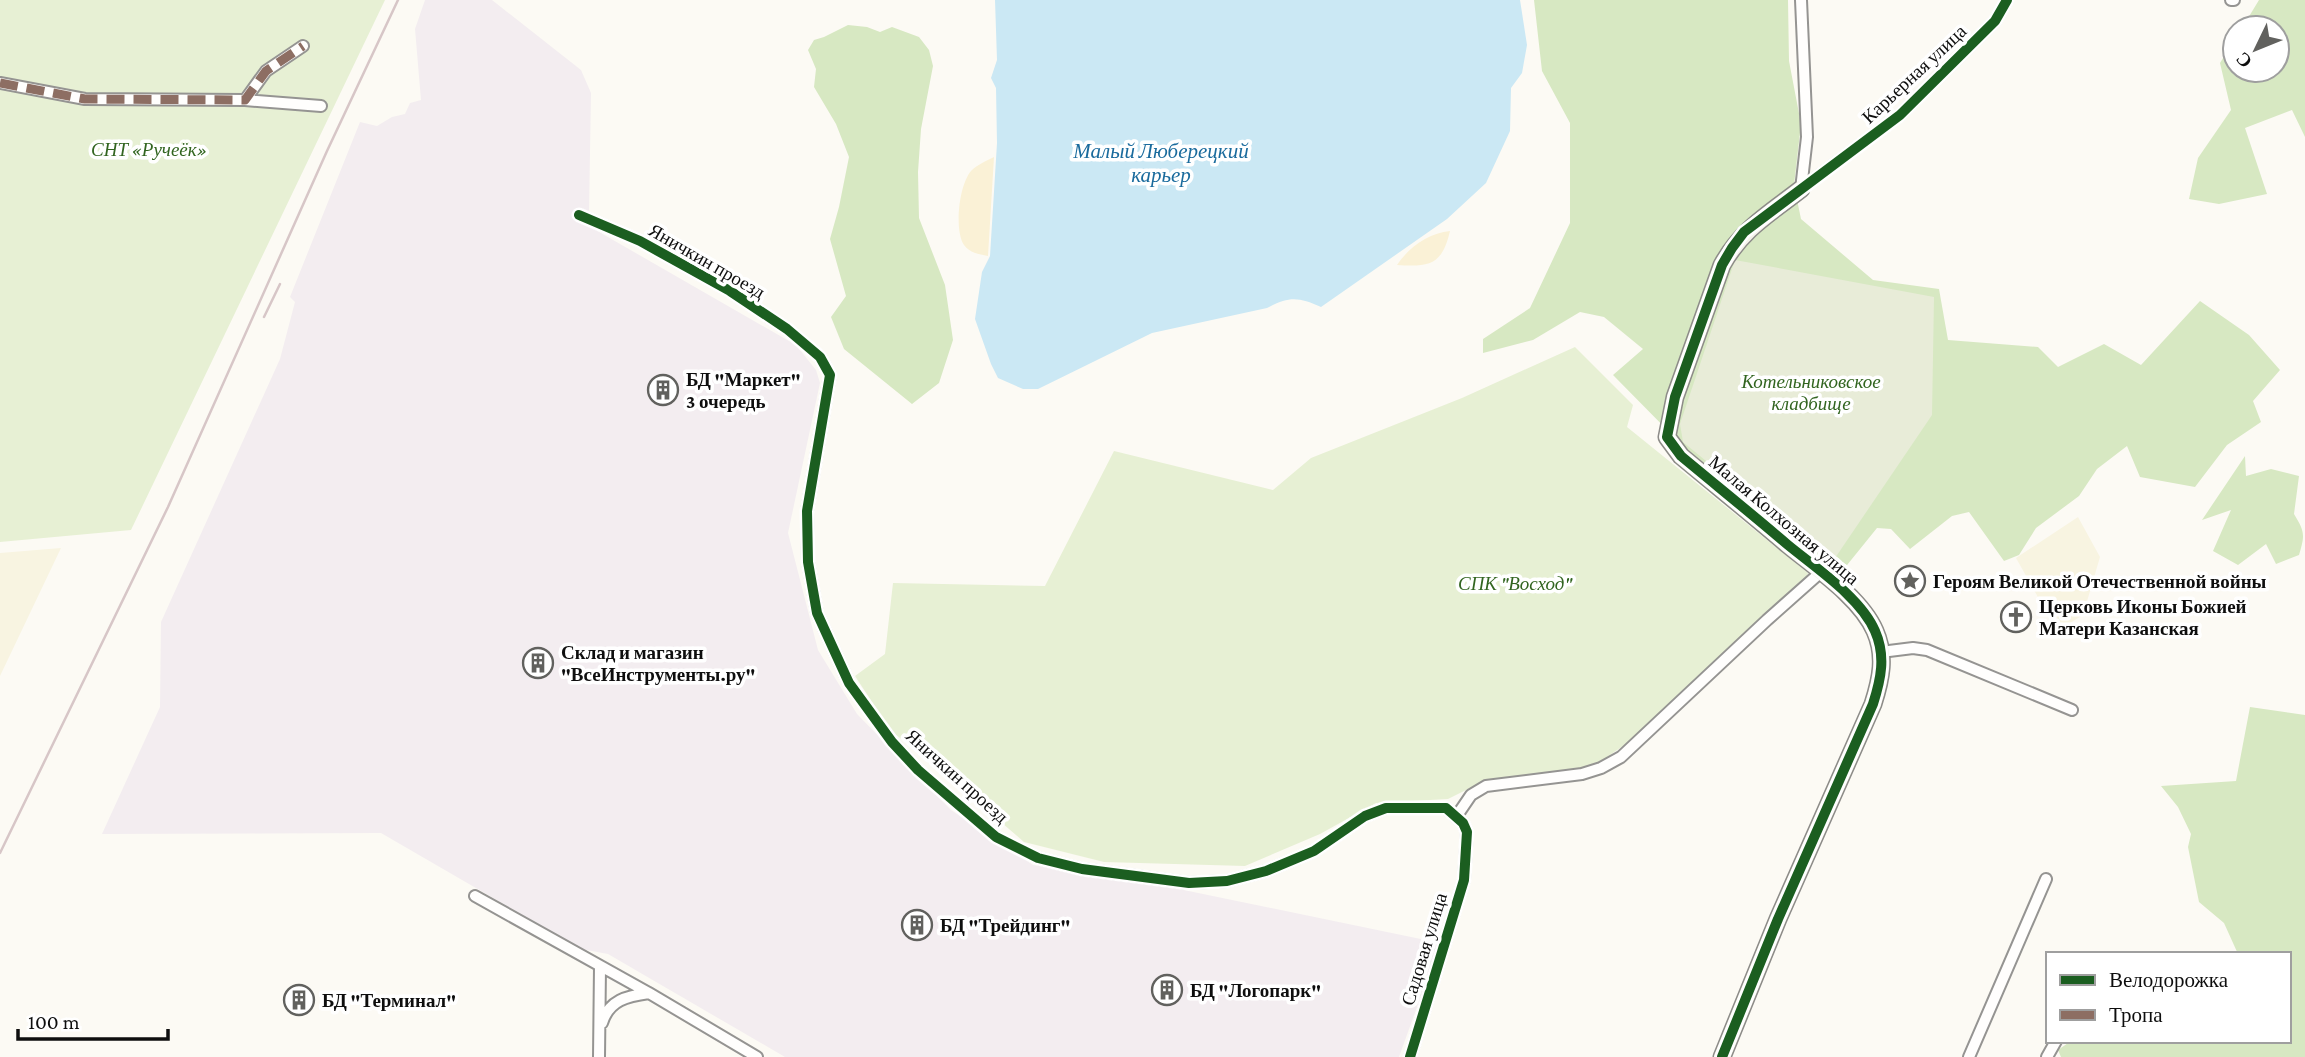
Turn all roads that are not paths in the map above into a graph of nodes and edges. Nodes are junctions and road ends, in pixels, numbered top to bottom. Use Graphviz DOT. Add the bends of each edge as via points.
graph roads {
  1 [pos="1801,0"];
  2 [pos="2007,0"];
  3 [pos="303,46"];
  4 [pos="0,83"];
  5 [pos="245,100"];
  6 [pos="321,106"];
  7 [pos="1801,189"];
  8 [pos="579,215"];
  9 [pos="1821,572"];
  10 [pos="1881,652"];
  11 [pos="2071,710"];
  12 [pos="1457,817"];
  13 [pos="2046,879"];
  14 [pos="475,896"];
  15 [pos="600,967"];
  16 [pos="649,993"];
  17 [pos="599,1032"];
  18 [pos="599,1057"];
  19 [pos="757,1057"];
  20 [pos="1410,1057"];
  21 [pos="1722,1057"];
  22 [pos="1969,1057"];
  1 -- 7 [label="street" via="1807,136"];
  2 -- 7 [label="street, Карьерная улица" via="1995,21 1900,115"];
  3 -- 5 [label="street" via="266,71"];
  4 -- 5 [label="street" via="85,99"];
  5 -- 6 [label="street"];
  7 -- 9 [label="street, Малая Колхозная улица" via="1745,232 1722,265 1675,397 1667,437 1681,456"];
  8 -- 12 [label="street, Яничкин проезд" via="640,241 730,291 820,357 831,375 807,511 808,562 817,614 849,682 892,742 996,837 1038,859 1189,883 1227,881 1266,871 1314,851 1365,816 1386,808 1446,808"];
  9 -- 10 [label="street, Малая Колхозная улица" via="1859,607 1875,630"];
  9 -- 12 [label="street" via="1621,757 1582,774 1486,786 1471,795"];
  10 -- 11 [label="street" via="1913,648 1944,656"];
  10 -- 21 [label="street, Малая Колхозная улица" via="1882,674 1873,704"];
  12 -- 20 [label="street, Садовая улица" via="1467,832 1464,880"];
  13 -- 22 [label="street"];
  14 -- 15 [label="street"];
  15 -- 16 [label="street"];
  15 -- 17 [label="street"];
  16 -- 17 [label="street" via="618,1001 608,1009"];
  16 -- 19 [label="street"];
  17 -- 18 [label="street"];
}
